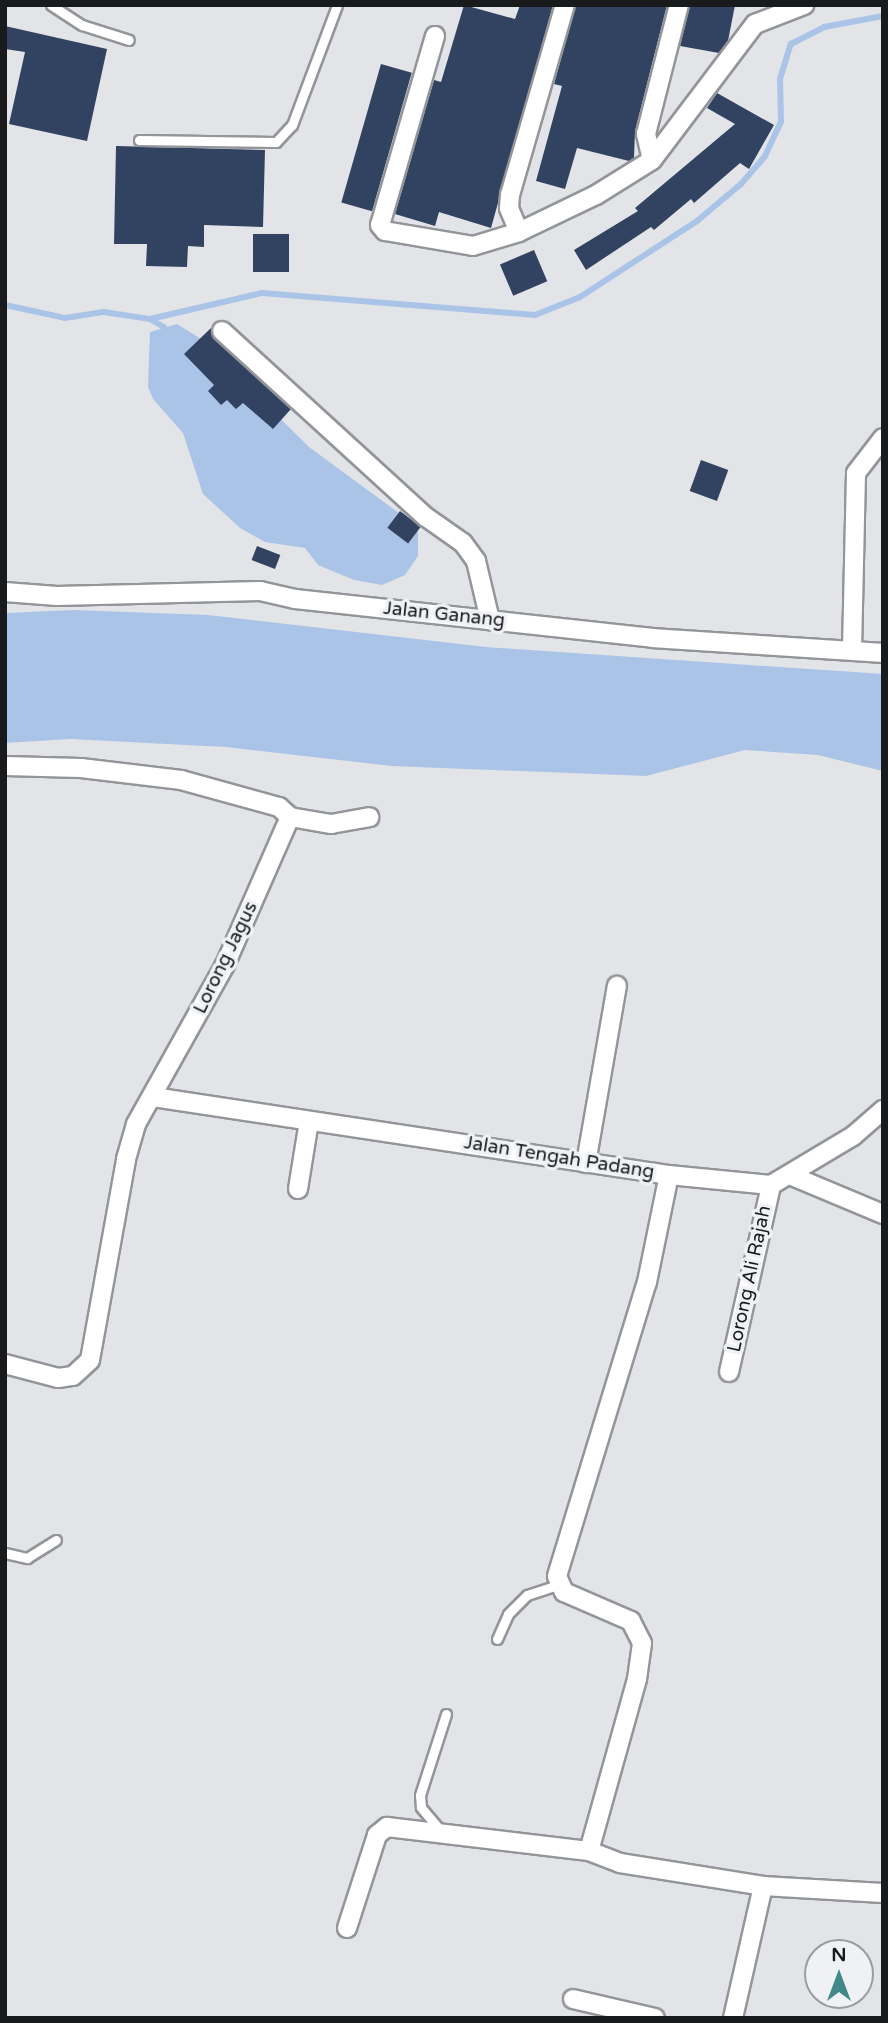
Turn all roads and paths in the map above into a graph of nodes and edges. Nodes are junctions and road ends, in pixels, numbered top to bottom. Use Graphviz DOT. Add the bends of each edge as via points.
graph roads {
  1 [pos="51,5"];
  2 [pos="337,5"];
  3 [pos="565,5"];
  4 [pos="679,5"];
  5 [pos="804,5"];
  6 [pos="435,36"];
  7 [pos="129,40"];
  8 [pos="139,140"];
  9 [pos="652,160"];
  10 [pos="519,232"];
  11 [pos="222,331"];
  12 [pos="883,438"];
  13 [pos="5,592"];
  14 [pos="490,620"];
  15 [pos="852,650"];
  16 [pos="883,653"];
  17 [pos="5,766"];
  18 [pos="290,817"];
  19 [pos="369,817"];
  20 [pos="617,986"];
  21 [pos="153,1097"];
  22 [pos="883,1110"];
  23 [pos="309,1121"];
  24 [pos="586,1163"];
  25 [pos="669,1175"];
  26 [pos="792,1176"];
  27 [pos="771,1185"];
  28 [pos="298,1189"];
  29 [pos="883,1214"];
  30 [pos="5,1364"];
  31 [pos="729,1373"];
  32 [pos="56,1540"];
  33 [pos="5,1553"];
  34 [pos="558,1585"];
  35 [pos="497,1639"];
  36 [pos="446,1714"];
  37 [pos="444,1834"];
  38 [pos="589,1851"];
  39 [pos="763,1886"];
  40 [pos="883,1893"];
  41 [pos="347,1928"];
  42 [pos="573,1999"];
  43 [pos="655,2018"];
  44 [pos="733,2018"];
  1 -- 7 [label="lane" via="82,25"];
  2 -- 8 [label="lane" via="292,125 276,142"];
  3 -- 10 [label="street" via="510,195 509,208"];
  4 -- 9 [label="street" via="646,134"];
  5 -- 9 [label="street" via="755,24"];
  6 -- 10 [label="street" via="380,225 385,231 473,246"];
  9 -- 10 [label="street" via="596,195"];
  11 -- 14 [label="street" via="426,517 463,543 476,561"];
  12 -- 15 [label="street" via="856,473"];
  13 -- 14 [label="street, Jalan Ganang" via="57,596 260,591 295,599"];
  14 -- 15 [label="street, Jalan Ganang" via="653,638"];
  15 -- 16 [label="street, Jalan Ganang"];
  17 -- 18 [label="street" via="173,778 264,802"];
  18 -- 19 [label="street" via="331,824"];
  18 -- 21 [label="street, Lorong Jagus" via="225,965"];
  20 -- 24 [label="street"];
  21 -- 23 [label="street, Jalan Tengah Padang"];
  21 -- 30 [label="street" via="136,1124 125,1159 90,1360 73,1376 58,1378"];
  22 -- 26 [label="street"];
  23 -- 24 [label="street, Jalan Tengah Padang"];
  23 -- 28 [label="street"];
  24 -- 25 [label="street, Jalan Tengah Padang"];
  25 -- 27 [label="street"];
  25 -- 34 [label="street, Jalan Tengah Padang" via="647,1282 583,1479"];
  26 -- 27 [label="street"];
  26 -- 29 [label="street"];
  27 -- 31 [label="street, Lorong Ali Rajah"];
  32 -- 33 [label="lane" via="27,1558"];
  34 -- 35 [label="lane" via="527,1595 508,1614"];
  34 -- 38 [label="street" via="576,1599 631,1620 642,1643 637,1679"];
  36 -- 37 [label="lane" via="420,1795 426,1816"];
  37 -- 38 [label="street"];
  37 -- 41 [label="street" via="380,1831"];
  38 -- 39 [label="street" via="620,1863"];
  39 -- 40 [label="street"];
  39 -- 44 [label="street"];
  42 -- 43 [label="street"];
}
